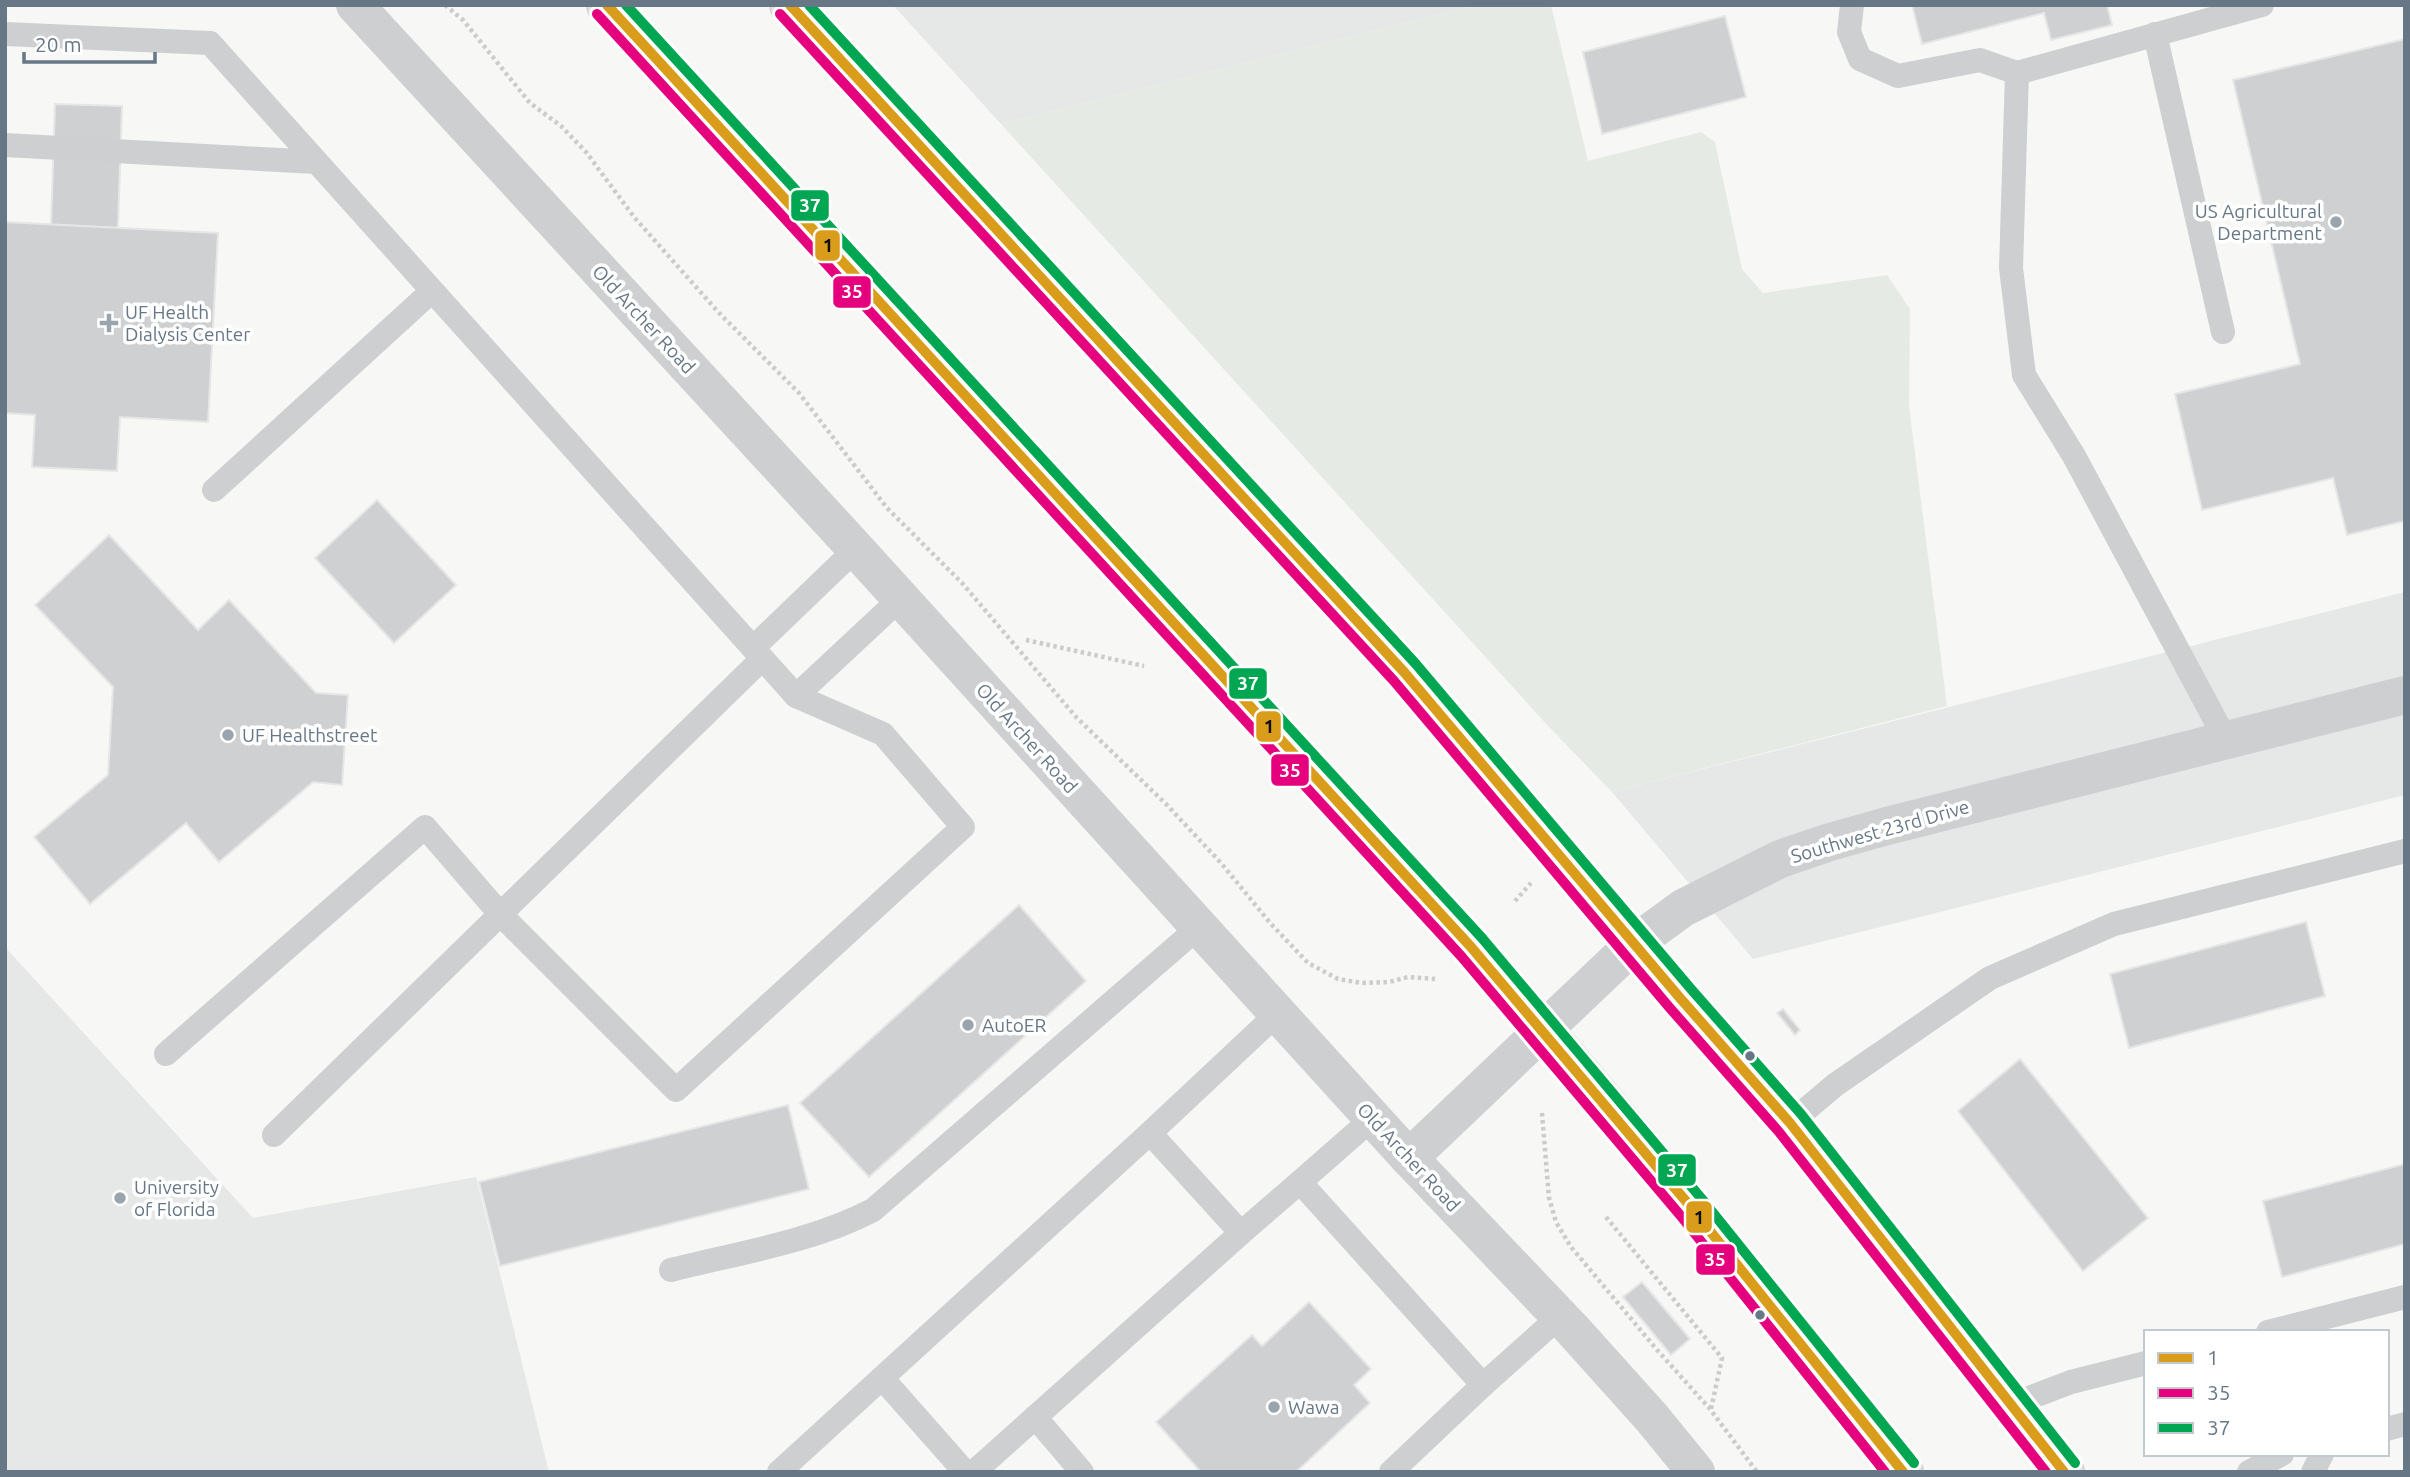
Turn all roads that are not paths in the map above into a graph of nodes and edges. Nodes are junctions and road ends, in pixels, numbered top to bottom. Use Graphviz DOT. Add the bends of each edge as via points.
graph roads {
  1 [pos="355,5"];
  2 [pos="607,5"];
  3 [pos="789,5"];
  4 [pos="1852,5"];
  5 [pos="2262,5"];
  6 [pos="2217,10"];
  7 [pos="5,34"];
  8 [pos="2155,34"];
  9 [pos="2017,73"];
  10 [pos="5,145"];
  11 [pos="316,162"];
  12 [pos="432,291"];
  13 [pos="2224,331"];
  14 [pos="214,490"];
  15 [pos="856,549"];
  16 [pos="901,598"];
  17 [pos="758,654"];
  18 [pos="2405,695"];
  19 [pos="796,696"];
  20 [pos="2226,740"];
  21 [pos="2405,851"];
  22 [pos="500,915"];
  23 [pos="1199,927"];
  24 [pos="1634,943"];
  25 [pos="1278,1013"];
  26 [pos="1544,1030"];
  27 [pos="166,1054"];
  28 [pos="1373,1118"];
  29 [pos="1790,1123"];
  30 [pos="1150,1133"];
  31 [pos="274,1135"];
  32 [pos="1409,1158"];
  33 [pos="1300,1182"];
  34 [pos="1241,1233"];
  35 [pos="671,1270"];
  36 [pos="2405,1297"];
  37 [pos="1559,1317"];
  38 [pos="2276,1330"];
  39 [pos="2144,1364"];
  40 [pos="882,1378"];
  41 [pos="1483,1385"];
  42 [pos="2012,1404"];
  43 [pos="1035,1417"];
  44 [pos="2278,1456"];
  45 [pos="2321,1456"];
  46 [pos="779,1472"];
  47 [pos="965,1472"];
  48 [pos="974,1472"];
  49 [pos="1082,1472"];
  50 [pos="1391,1472"];
  51 [pos="1696,1472"];
  52 [pos="1903,1472"];
  53 [pos="2064,1472"];
  54 [pos="2249,1472"];
  55 [pos="2313,1472"];
  1 -- 15 [label="street, Old Archer Road"];
  2 -- 26 [label="main road"];
  3 -- 24 [label="main road" via="1404,672"];
  4 -- 9 [label="lane" via="1849,32 1860,59 1898,76 1980,60"];
  5 -- 6 [label="lane"];
  6 -- 8 [label="lane"];
  7 -- 11 [label="lane" via="210,43"];
  8 -- 9 [label="lane"];
  8 -- 13 [label="lane"];
  9 -- 20 [label="lane" via="2011,268 2024,375 2074,456"];
  10 -- 11 [label="lane"];
  11 -- 12 [label="lane"];
  12 -- 14 [label="lane"];
  12 -- 17 [label="lane"];
  15 -- 16 [label="street, Old Archer Road"];
  15 -- 17 [label="lane"];
  16 -- 19 [label="lane"];
  16 -- 23 [label="street, Old Archer Road"];
  17 -- 19 [label="lane"];
  17 -- 22 [label="lane"];
  18 -- 20 [label="street, Southwest 23rd Drive"];
  19 -- 22 [label="lane" via="883,733 963,827 676,1090"];
  20 -- 24 [label="street, Southwest 23rd Drive" via="1887,826 1780,859 1683,908"];
  21 -- 29 [label="lane" via="2114,924 1990,978 1846,1077"];
  22 -- 27 [label="lane" via="425,827"];
  22 -- 31 [label="lane"];
  23 -- 25 [label="street, Old Archer Road"];
  23 -- 35 [label="lane" via="873,1210 849,1222"];
  24 -- 26 [label="street, Southwest 23rd Drive"];
  24 -- 29 [label="main road"];
  25 -- 28 [label="street, Old Archer Road"];
  25 -- 30 [label="lane"];
  26 -- 32 [label="street, Southwest 23rd Drive"];
  26 -- 52 [label="main road" via="1745,1271"];
  28 -- 32 [label="street, Old Archer Road"];
  28 -- 33 [label="lane"];
  29 -- 42 [label="main road"];
  30 -- 34 [label="lane"];
  30 -- 40 [label="lane"];
  32 -- 37 [label="street, Old Archer Road"];
  33 -- 34 [label="lane"];
  33 -- 41 [label="lane"];
  34 -- 43 [label="lane"];
  36 -- 38 [label="lane"];
  37 -- 41 [label="lane"];
  37 -- 51 [label="street, Old Archer Road"];
  39 -- 42 [label="lane" via="2071,1382"];
  40 -- 46 [label="lane"];
  40 -- 47 [label="lane"];
  41 -- 50 [label="lane"];
  42 -- 53 [label="main road"];
  43 -- 48 [label="lane"];
  43 -- 49 [label="lane"];
  44 -- 54 [label="lane"];
  45 -- 55 [label="lane"];
}
